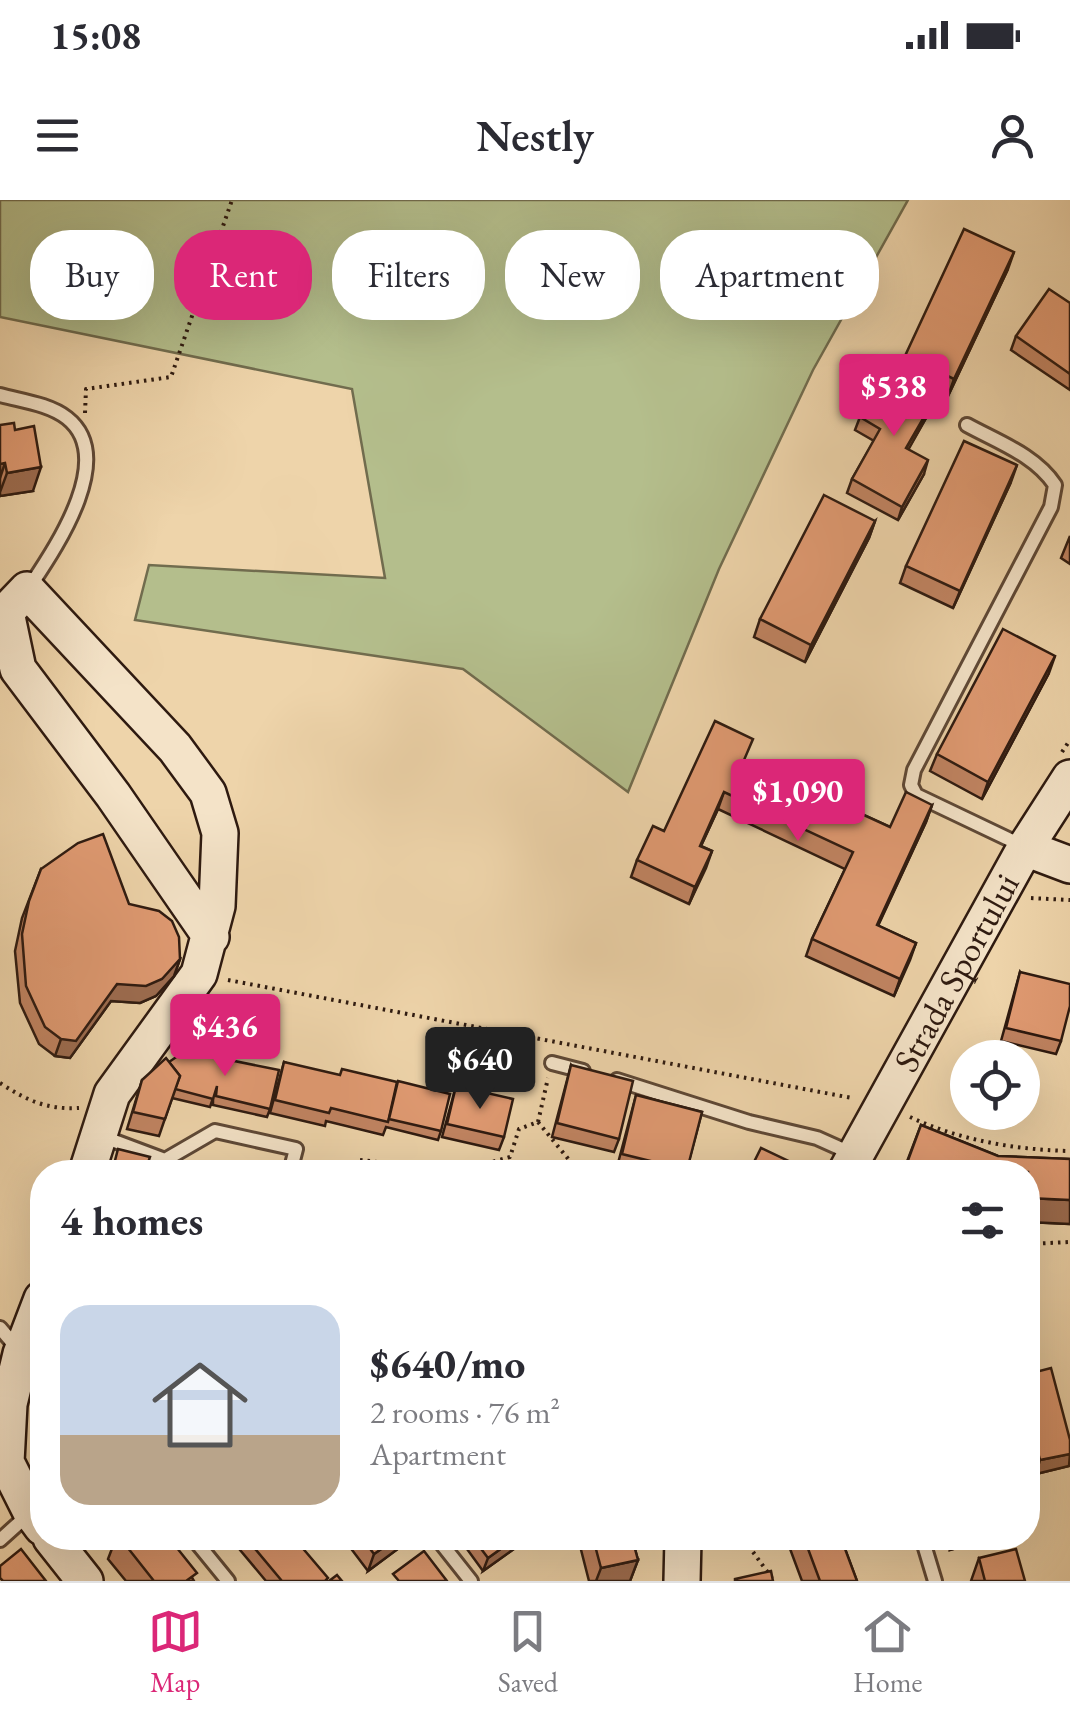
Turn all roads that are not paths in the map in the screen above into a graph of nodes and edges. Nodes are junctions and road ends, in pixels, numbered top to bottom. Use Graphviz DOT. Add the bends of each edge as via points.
graph roads {
  1 [pos="0,394"];
  2 [pos="968,425"];
  3 [pos="11,608"];
  4 [pos="1070,778"];
  5 [pos="1025,848"];
  6 [pos="1070,866"];
  7 [pos="211,937"];
  8 [pos="552,1063"];
  9 [pos="91,1121"];
  10 [pos="89,1160"];
  11 [pos="164,1160"];
  12 [pos="164,1160"];
  13 [pos="293,1160"];
  14 [pos="846,1160"];
  15 [pos="853,1160"];
  16 [pos="30,1315"];
  17 [pos="10,1341"];
  18 [pos="30,1505"];
  19 [pos="30,1529"];
  20 [pos="0,1540"];
  21 [pos="61,1550"];
  22 [pos="203,1550"];
  23 [pos="446,1550"];
  24 [pos="683,1550"];
  25 [pos="926,1550"];
  26 [pos="85,1581"];
  27 [pos="228,1581"];
  28 [pos="471,1581"];
  29 [pos="682,1581"];
  30 [pos="936,1581"];
  1 -- 3 [label="lane" via="72,421 84,443 86,470 57,545"];
  2 -- 5 [label="lane" via="1028,458 1055,484 1051,507 911,785 916,796"];
  3 -- 7 [label="street" via="18,669"];
  3 -- 7 [label="street" via="124,698 175,748 208,793 220,833"];
  4 -- 5 [label="street, Strada Sportului"];
  5 -- 6 [label="street"];
  5 -- 15 [label="street, Strada Sportului"];
  7 -- 9 [label="street" via="198,974"];
  8 -- 14 [label="lane" via="817,1138"];
  9 -- 10 [label="street"];
  9 -- 12 [label="lane"];
  11 -- 13 [label="lane" via="215,1132 296,1149"];
  16 -- 17 [label="street"];
  17 -- 18 [label="street" via="6,1462"];
  19 -- 20 [label="lane"];
  21 -- 26 [label="street"];
  22 -- 27 [label="lane"];
  23 -- 28 [label="lane"];
  24 -- 29 [label="street"];
  25 -- 30 [label="lane"];
}
